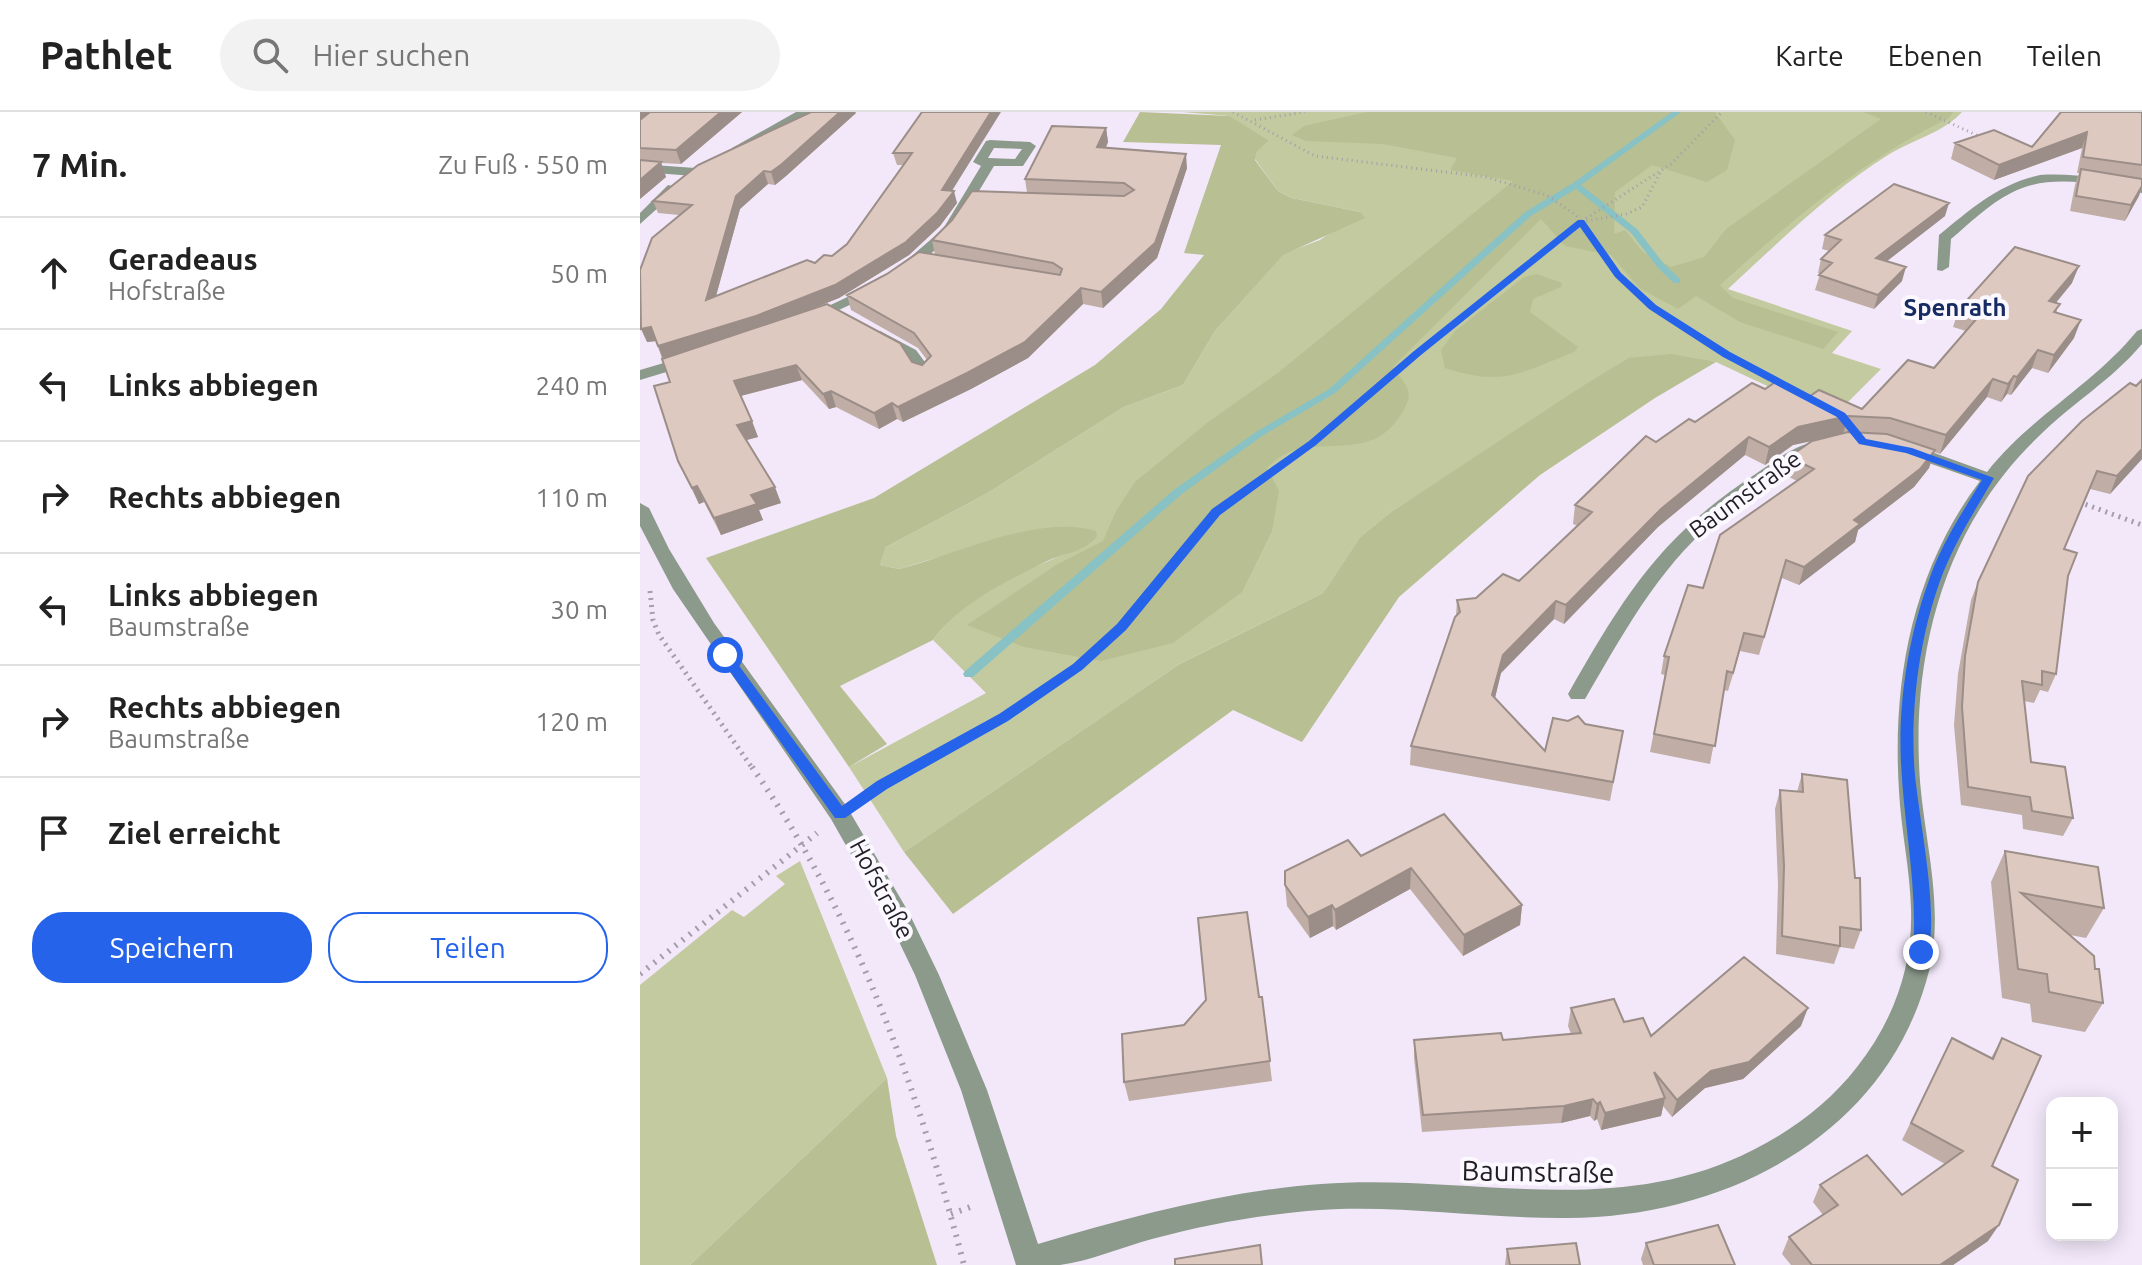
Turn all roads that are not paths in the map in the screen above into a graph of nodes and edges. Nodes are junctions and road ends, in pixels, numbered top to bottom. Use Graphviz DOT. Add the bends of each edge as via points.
graph roads {
  1 [pos="805,112"];
  2 [pos="722,156"];
  3 [pos="990,162"];
  4 [pos="708,165"];
  5 [pos="640,168"];
  6 [pos="695,172"];
  7 [pos="2142,189"];
  8 [pos="640,220"];
  9 [pos="1942,267"];
  10 [pos="796,324"];
  11 [pos="871,331"];
  12 [pos="2142,334"];
  13 [pos="707,356"];
  14 [pos="925,373"];
  15 [pos="640,375"];
  16 [pos="1826,444"];
  17 [pos="1896,447"];
  18 [pos="1988,478"];
  19 [pos="640,508"];
  20 [pos="1578,694"];
  21 [pos="1030,1263"];
  1 -- 2 [label="street"];
  3 -- 10 [label="street" via="978,198 927,260 838,313"];
  4 -- 6 [label="street"];
  5 -- 6 [label="street"];
  6 -- 8 [label="street"];
  7 -- 9 [label="street" via="2063,179 2019,185 1944,238"];
  11 -- 14 [label="street" via="911,353"];
  12 -- 18 [label="street, Baumstraße" via="2111,369 2053,414"];
  13 -- 15 [label="street"];
  16 -- 20 [label="street, Baumstraße" via="1800,452 1683,538 1631,600"];
  17 -- 18 [label="street"];
  18 -- 21 [label="street, Baumstraße" via="1934,582 1911,673 1907,761 1923,914 1914,987 1876,1065 1827,1120 1786,1148 1732,1174 1631,1202 1537,1207 1367,1195 1277,1200 1174,1219"];
  19 -- 21 [label="street, Hofstraße" via="662,556 725,655 840,814 898,915 991,1139"];
}
